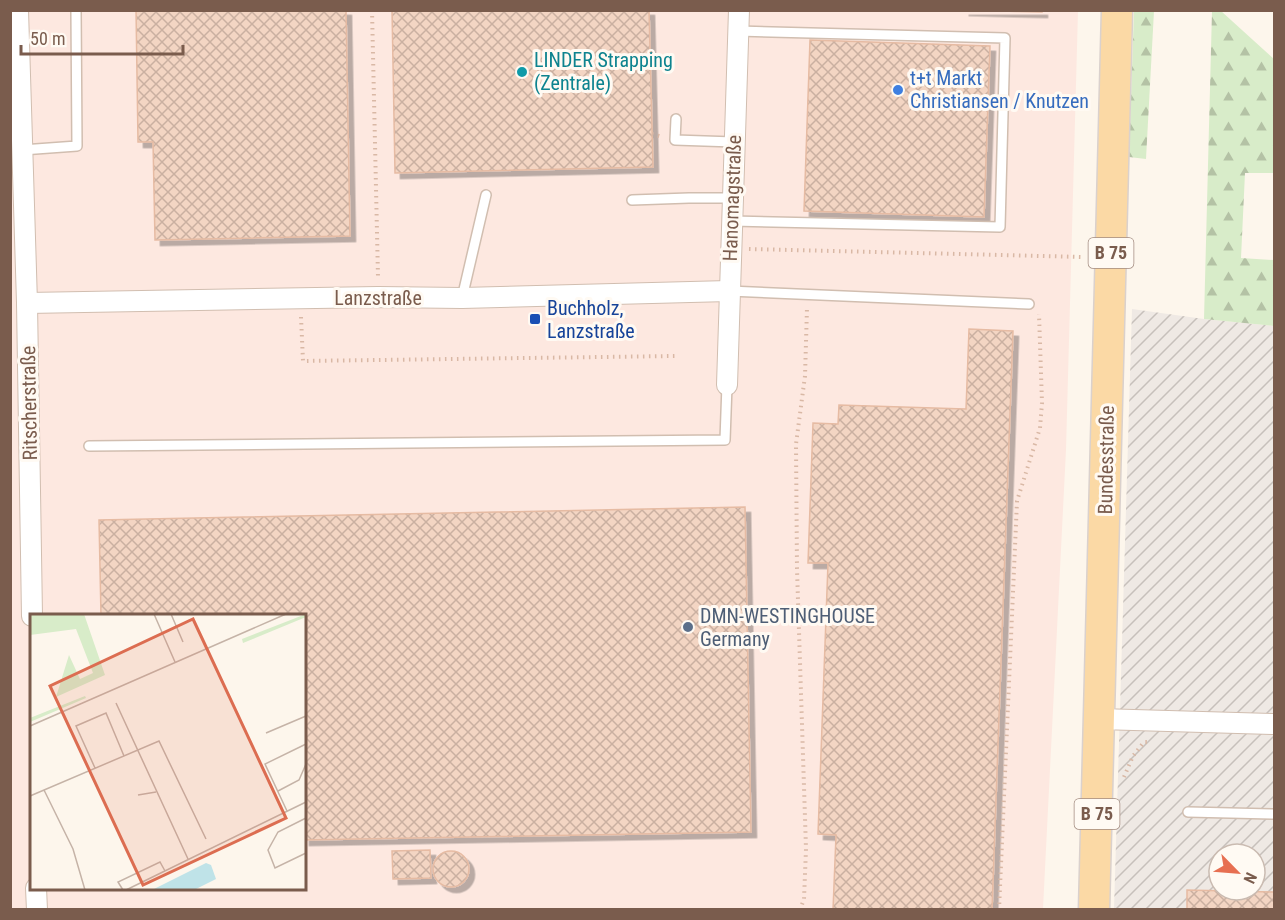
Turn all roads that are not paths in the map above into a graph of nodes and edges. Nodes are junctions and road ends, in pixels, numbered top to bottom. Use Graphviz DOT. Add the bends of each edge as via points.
graph roads {
  1 [pos="18,10"];
  2 [pos="76,10"];
  3 [pos="739,10"];
  4 [pos="1117,10"];
  5 [pos="738,31"];
  6 [pos="676,119"];
  7 [pos="734,142"];
  8 [pos="22,150"];
  9 [pos="486,195"];
  10 [pos="732,198"];
  11 [pos="632,200"];
  12 [pos="732,220"];
  13 [pos="729,291"];
  14 [pos="462,298"];
  15 [pos="27,303"];
  16 [pos="1029,304"];
  17 [pos="727,385"];
  18 [pos="89,447"];
  19 [pos="32,614"];
  20 [pos="1099,719"];
  21 [pos="1275,724"];
  22 [pos="1188,812"];
  23 [pos="1275,814"];
  24 [pos="36,890"];
  25 [pos="36,909"];
  26 [pos="1095,909"];
  1 -- 8 [label="street, Ritscherstraße"];
  2 -- 8 [label="lane" via="77,146"];
  3 -- 5 [label="street, Hanomagstraße"];
  4 -- 20 [label="main road, Bundesstraße / B 75"];
  5 -- 7 [label="street, Hanomagstraße"];
  5 -- 12 [label="lane" via="1005,38 1000,227"];
  6 -- 7 [label="lane" via="675,140"];
  7 -- 10 [label="street, Hanomagstraße"];
  8 -- 15 [label="street, Ritscherstraße"];
  9 -- 14 [label="lane"];
  10 -- 11 [label="lane"];
  10 -- 12 [label="street, Hanomagstraße"];
  12 -- 13 [label="street, Hanomagstraße"];
  13 -- 14 [label="street, Lanzstraße"];
  13 -- 16 [label="lane"];
  13 -- 17 [label="street, Hanomagstraße"];
  14 -- 15 [label="street, Lanzstraße"];
  15 -- 19 [label="street, Ritscherstraße"];
  17 -- 18 [label="lane" via="725,441"];
  20 -- 21 [label="street"];
  20 -- 26 [label="main road, Bundesstraße / B 75"];
  22 -- 23 [label="lane"];
  24 -- 25 [label="street"];
}
